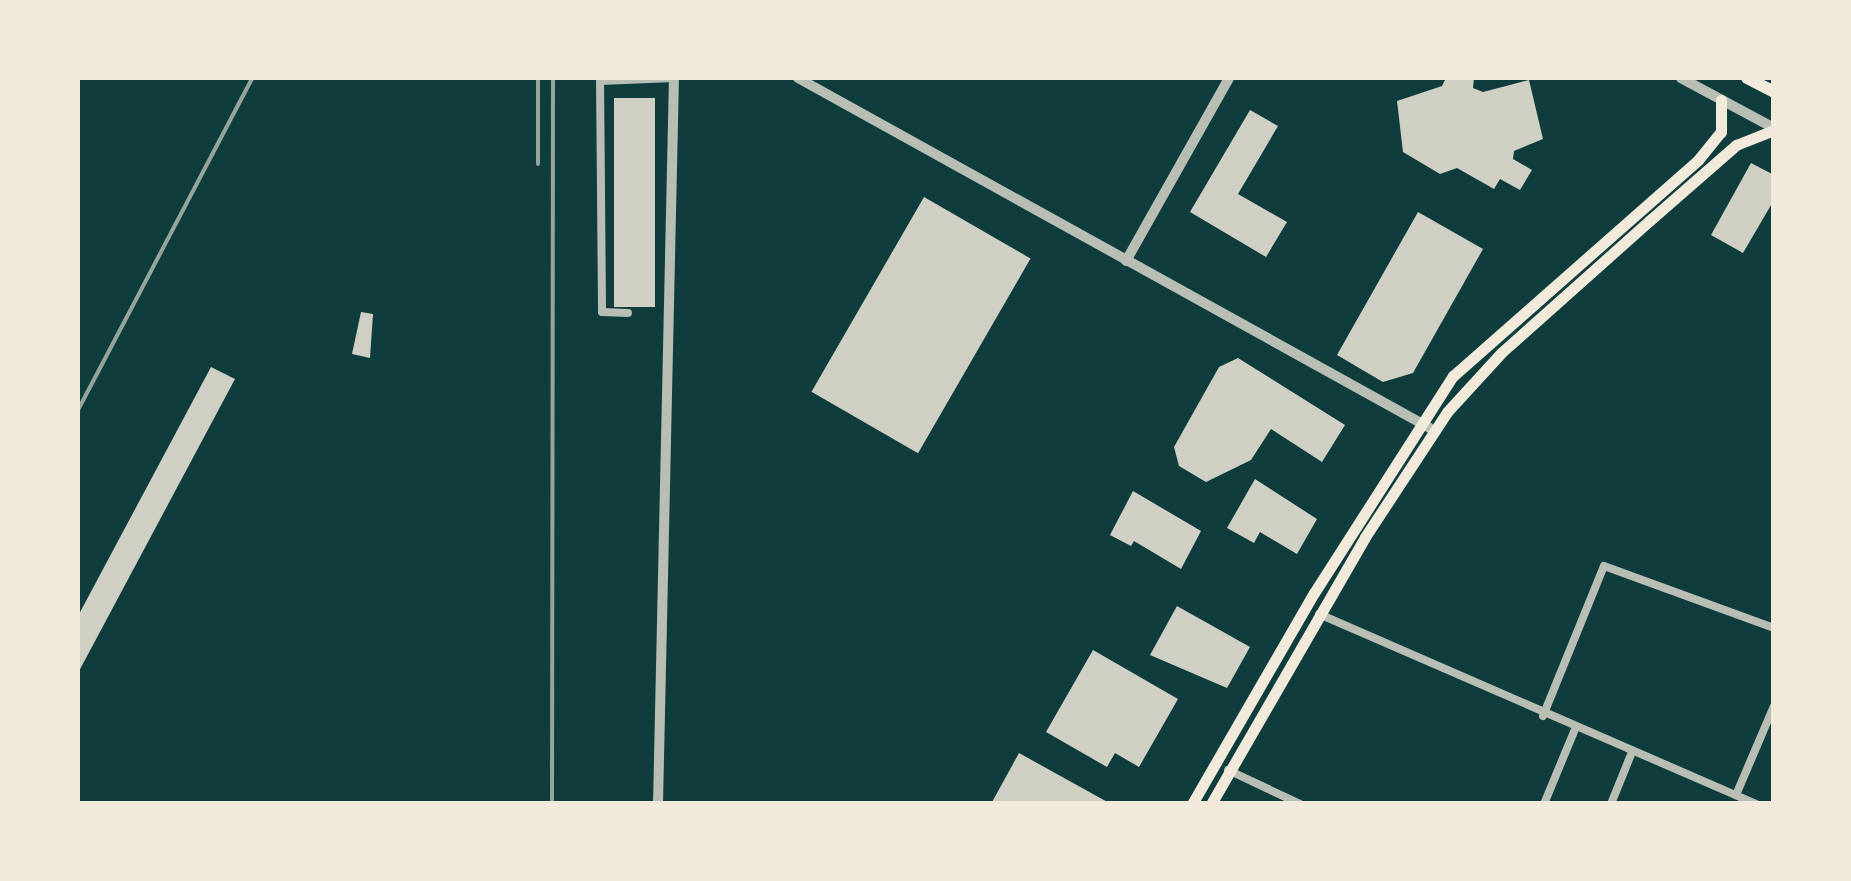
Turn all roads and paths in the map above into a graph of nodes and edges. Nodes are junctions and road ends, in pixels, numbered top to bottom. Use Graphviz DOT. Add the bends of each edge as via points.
graph roads {
  1 [pos="674,78"];
  2 [pos="798,78"];
  3 [pos="1228,78"];
  4 [pos="1681,78"];
  5 [pos="1747,78"];
  6 [pos="600,79"];
  7 [pos="1774,92"];
  8 [pos="1722,100"];
  9 [pos="1774,129"];
  10 [pos="1126,261"];
  11 [pos="628,313"];
  12 [pos="1422,424"];
  13 [pos="1435,430"];
  14 [pos="1319,614"];
  15 [pos="1774,628"];
  16 [pos="1774,706"];
  17 [pos="1544,716"];
  18 [pos="1575,729"];
  19 [pos="1632,752"];
  20 [pos="1228,770"];
  21 [pos="1736,795"];
  22 [pos="658,804"];
  23 [pos="1192,804"];
  24 [pos="1211,804"];
  25 [pos="1300,804"];
  26 [pos="1544,804"];
  27 [pos="1611,804"];
  28 [pos="1756,804"];
  1 -- 6 [label="street"];
  1 -- 22 [label="street"];
  2 -- 10 [label="street"];
  3 -- 10 [label="street"];
  4 -- 8 [label="street"];
  5 -- 7 [label="highway"];
  6 -- 11 [label="street" via="602,312"];
  8 -- 9 [label="street"];
  8 -- 12 [label="main road" via="1724,123 1713,144 1491,336 1453,376"];
  9 -- 13 [label="main road" via="1736,145 1583,279 1478,376"];
  10 -- 12 [label="street"];
  12 -- 13 [label="street"];
  12 -- 23 [label="main road"];
  13 -- 14 [label="main road"];
  14 -- 17 [label="street"];
  14 -- 20 [label="main road"];
  15 -- 17 [label="street" via="1604,566"];
  16 -- 21 [label="street"];
  17 -- 18 [label="street"];
  18 -- 19 [label="street"];
  18 -- 26 [label="street"];
  19 -- 21 [label="street"];
  19 -- 27 [label="street"];
  20 -- 24 [label="main road"];
  20 -- 25 [label="street"];
  21 -- 28 [label="street"];
}
